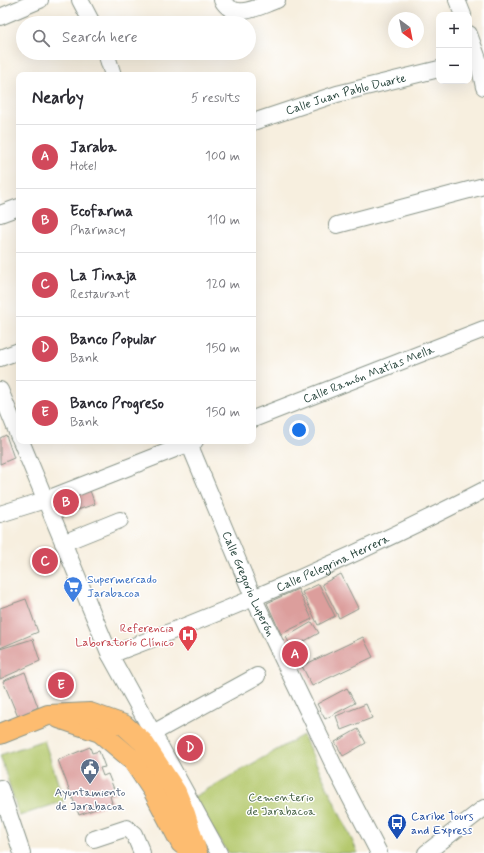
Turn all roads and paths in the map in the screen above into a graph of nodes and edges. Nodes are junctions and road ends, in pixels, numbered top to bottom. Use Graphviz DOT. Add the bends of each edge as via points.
graph roads {
  1 [pos="40,0"];
  2 [pos="80,0"];
  3 [pos="222,0"];
  4 [pos="277,0"];
  5 [pos="457,0"];
  6 [pos="462,12"];
  7 [pos="0,16"];
  8 [pos="88,16"];
  9 [pos="472,43"];
  10 [pos="477,59"];
  11 [pos="108,60"];
  12 [pos="436,70"];
  13 [pos="112,72"];
  14 [pos="484,87"];
  15 [pos="256,121"];
  16 [pos="484,186"];
  17 [pos="16,208"];
  18 [pos="0,214"];
  19 [pos="337,225"];
  20 [pos="484,329"];
  21 [pos="16,352"];
  22 [pos="0,358"];
  23 [pos="0,390"];
  24 [pos="256,417"];
  25 [pos="16,430"];
  26 [pos="22,444"];
  27 [pos="185,444"];
  28 [pos="191,444"];
  29 [pos="484,490"];
  30 [pos="45,500"];
  31 [pos="0,514"];
  32 [pos="120,520"];
  33 [pos="63,543"];
  34 [pos="254,599"];
  35 [pos="110,655"];
  36 [pos="257,676"];
  37 [pos="48,715"];
  38 [pos="0,734"];
  39 [pos="148,737"];
  40 [pos="132,760"];
  41 [pos="0,788"];
  42 [pos="484,808"];
  43 [pos="94,839"];
  44 [pos="22,853"];
  45 [pos="142,853"];
  46 [pos="196,853"];
  47 [pos="219,853"];
  48 [pos="380,853"];
  49 [pos="426,853"];
  1 -- 7 [label="street"];
  2 -- 8 [label="street"];
  3 -- 4 [label="street" via="235,12 244,12"];
  5 -- 6 [label="street"];
  9 -- 10 [label="street"];
  10 -- 14 [label="street"];
  11 -- 13 [label="street"];
  12 -- 15 [label="street, Calle Juan Pablo Duarte" via="338,94"];
  16 -- 19 [label="street"];
  17 -- 18 [label="street"];
  20 -- 24 [label="street, Calle Ramón Matías Mella"];
  21 -- 22 [label="street"];
  23 -- 25 [label="street"];
  26 -- 30 [label="street"];
  27 -- 30 [label="street"];
  28 -- 34 [label="street, Calle Gregorio Luperón"];
  29 -- 34 [label="street, Calle Pelegrina Herrera" via="408,529"];
  30 -- 31 [label="street"];
  30 -- 33 [label="street"];
  32 -- 33 [label="street"];
  33 -- 35 [label="street"];
  34 -- 35 [label="street, Calle Pelegrina Herrera"];
  34 -- 48 [label="street, Calle Gregorio Luperón" via="338,774"];
  35 -- 39 [label="street"];
  36 -- 39 [label="street"];
  37 -- 38 [label="main road"];
  37 -- 39 [label="main road" via="90,713 124,724"];
  37 -- 40 [label="main road" via="100,732"];
  39 -- 40 [label="street"];
  39 -- 46 [label="main road" via="176,792"];
  39 -- 47 [label="street"];
  40 -- 46 [label="main road" via="154,792 181,843"];
  41 -- 44 [label="street"];
  42 -- 49 [label="street"];
  43 -- 45 [label="street" via="127,828 134,834"];
}
